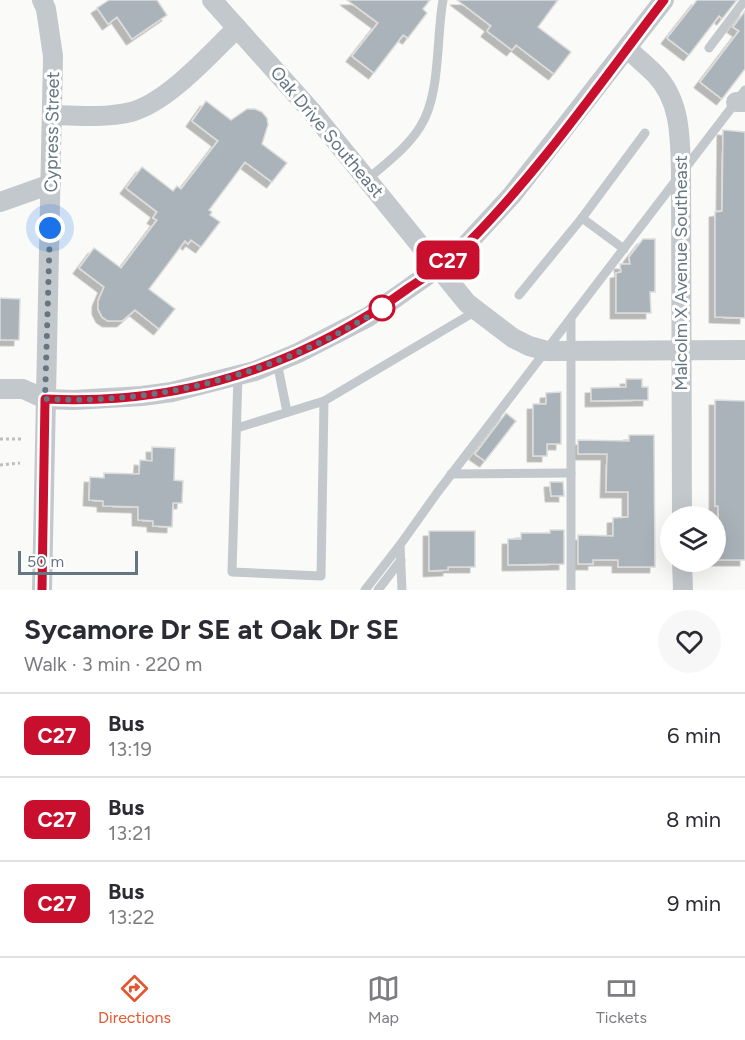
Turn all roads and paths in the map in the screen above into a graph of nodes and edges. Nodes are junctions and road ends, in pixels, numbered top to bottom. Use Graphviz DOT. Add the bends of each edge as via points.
graph roads {
  1 [pos="42,0"];
  2 [pos="212,0"];
  3 [pos="443,0"];
  4 [pos="664,0"];
  5 [pos="745,0"];
  6 [pos="237,28"];
  7 [pos="627,48"];
  8 [pos="709,48"];
  9 [pos="742,98"];
  10 [pos="52,115"];
  11 [pos="645,133"];
  12 [pos="681,172"];
  13 [pos="368,179"];
  14 [pos="51,184"];
  15 [pos="0,202"];
  16 [pos="582,218"];
  17 [pos="624,249"];
  18 [pos="439,267"];
  19 [pos="519,295"];
  20 [pos="476,312"];
  21 [pos="571,319"];
  22 [pos="572,350"];
  23 [pos="682,350"];
  24 [pos="745,350"];
  25 [pos="547,351"];
  26 [pos="277,362"];
  27 [pos="238,375"];
  28 [pos="0,389"];
  29 [pos="45,399"];
  30 [pos="324,401"];
  31 [pos="287,412"];
  32 [pos="237,428"];
  33 [pos="0,439"];
  34 [pos="21,439"];
  35 [pos="20,463"];
  36 [pos="0,465"];
  37 [pos="571,473"];
  38 [pos="451,474"];
  39 [pos="682,506"];
  40 [pos="400,545"];
  41 [pos="401,561"];
  42 [pos="682,572"];
  43 [pos="42,590"];
  44 [pos="365,590"];
  45 [pos="378,590"];
  46 [pos="402,590"];
  47 [pos="571,590"];
  48 [pos="683,590"];
  1 -- 10 [label="street, Cypress Street" via="53,56"];
  2 -- 6 [label="street, Oak Drive Southeast"];
  3 -- 13 [label="lane" via="432,101 411,140"];
  4 -- 7 [label="street"];
  5 -- 8 [label="lane"];
  6 -- 10 [label="street" via="158,101 114,115"];
  6 -- 13 [label="street, Oak Drive Southeast"];
  7 -- 12 [label="street, Malcolm X Avenue Southeast" via="667,91 678,118"];
  7 -- 18 [label="street" via="512,195 466,245"];
  9 -- 12 [label="lane"];
  10 -- 14 [label="street, Cypress Street"];
  11 -- 16 [label="lane"];
  12 -- 17 [label="lane"];
  12 -- 23 [label="street, Malcolm X Avenue Southeast"];
  13 -- 18 [label="street, Oak Drive Southeast"];
  14 -- 15 [label="street"];
  14 -- 29 [label="street, Cypress Street"];
  16 -- 17 [label="lane"];
  16 -- 19 [label="lane"];
  17 -- 21 [label="lane"];
  18 -- 20 [label="street, Oak Drive Southeast"];
  18 -- 26 [label="street" via="368,317"];
  20 -- 25 [label="street, Oak Drive Southeast" via="513,338"];
  20 -- 30 [label="lane"];
  21 -- 22 [label="lane"];
  21 -- 25 [label="lane"];
  22 -- 23 [label="street"];
  22 -- 25 [label="street"];
  22 -- 37 [label="lane"];
  23 -- 24 [label="street"];
  23 -- 39 [label="street, Malcolm X Avenue Southeast"];
  25 -- 38 [label="lane"];
  26 -- 27 [label="street"];
  26 -- 31 [label="lane"];
  27 -- 29 [label="street" via="142,396"];
  27 -- 32 [label="lane"];
  28 -- 29 [label="street" via="22,389"];
  29 -- 43 [label="street, Cypress Street"];
  30 -- 31 [label="lane"];
  30 -- 32 [label="lane" via="321,576 232,572"];
  31 -- 32 [label="lane"];
  33 -- 34 [label="path"];
  35 -- 36 [label="path"];
  37 -- 38 [label="lane"];
  37 -- 47 [label="lane"];
  38 -- 40 [label="lane"];
  40 -- 41 [label="lane"];
  40 -- 44 [label="lane"];
  41 -- 45 [label="lane"];
  41 -- 46 [label="lane"];
  42 -- 48 [label="street"];
}
